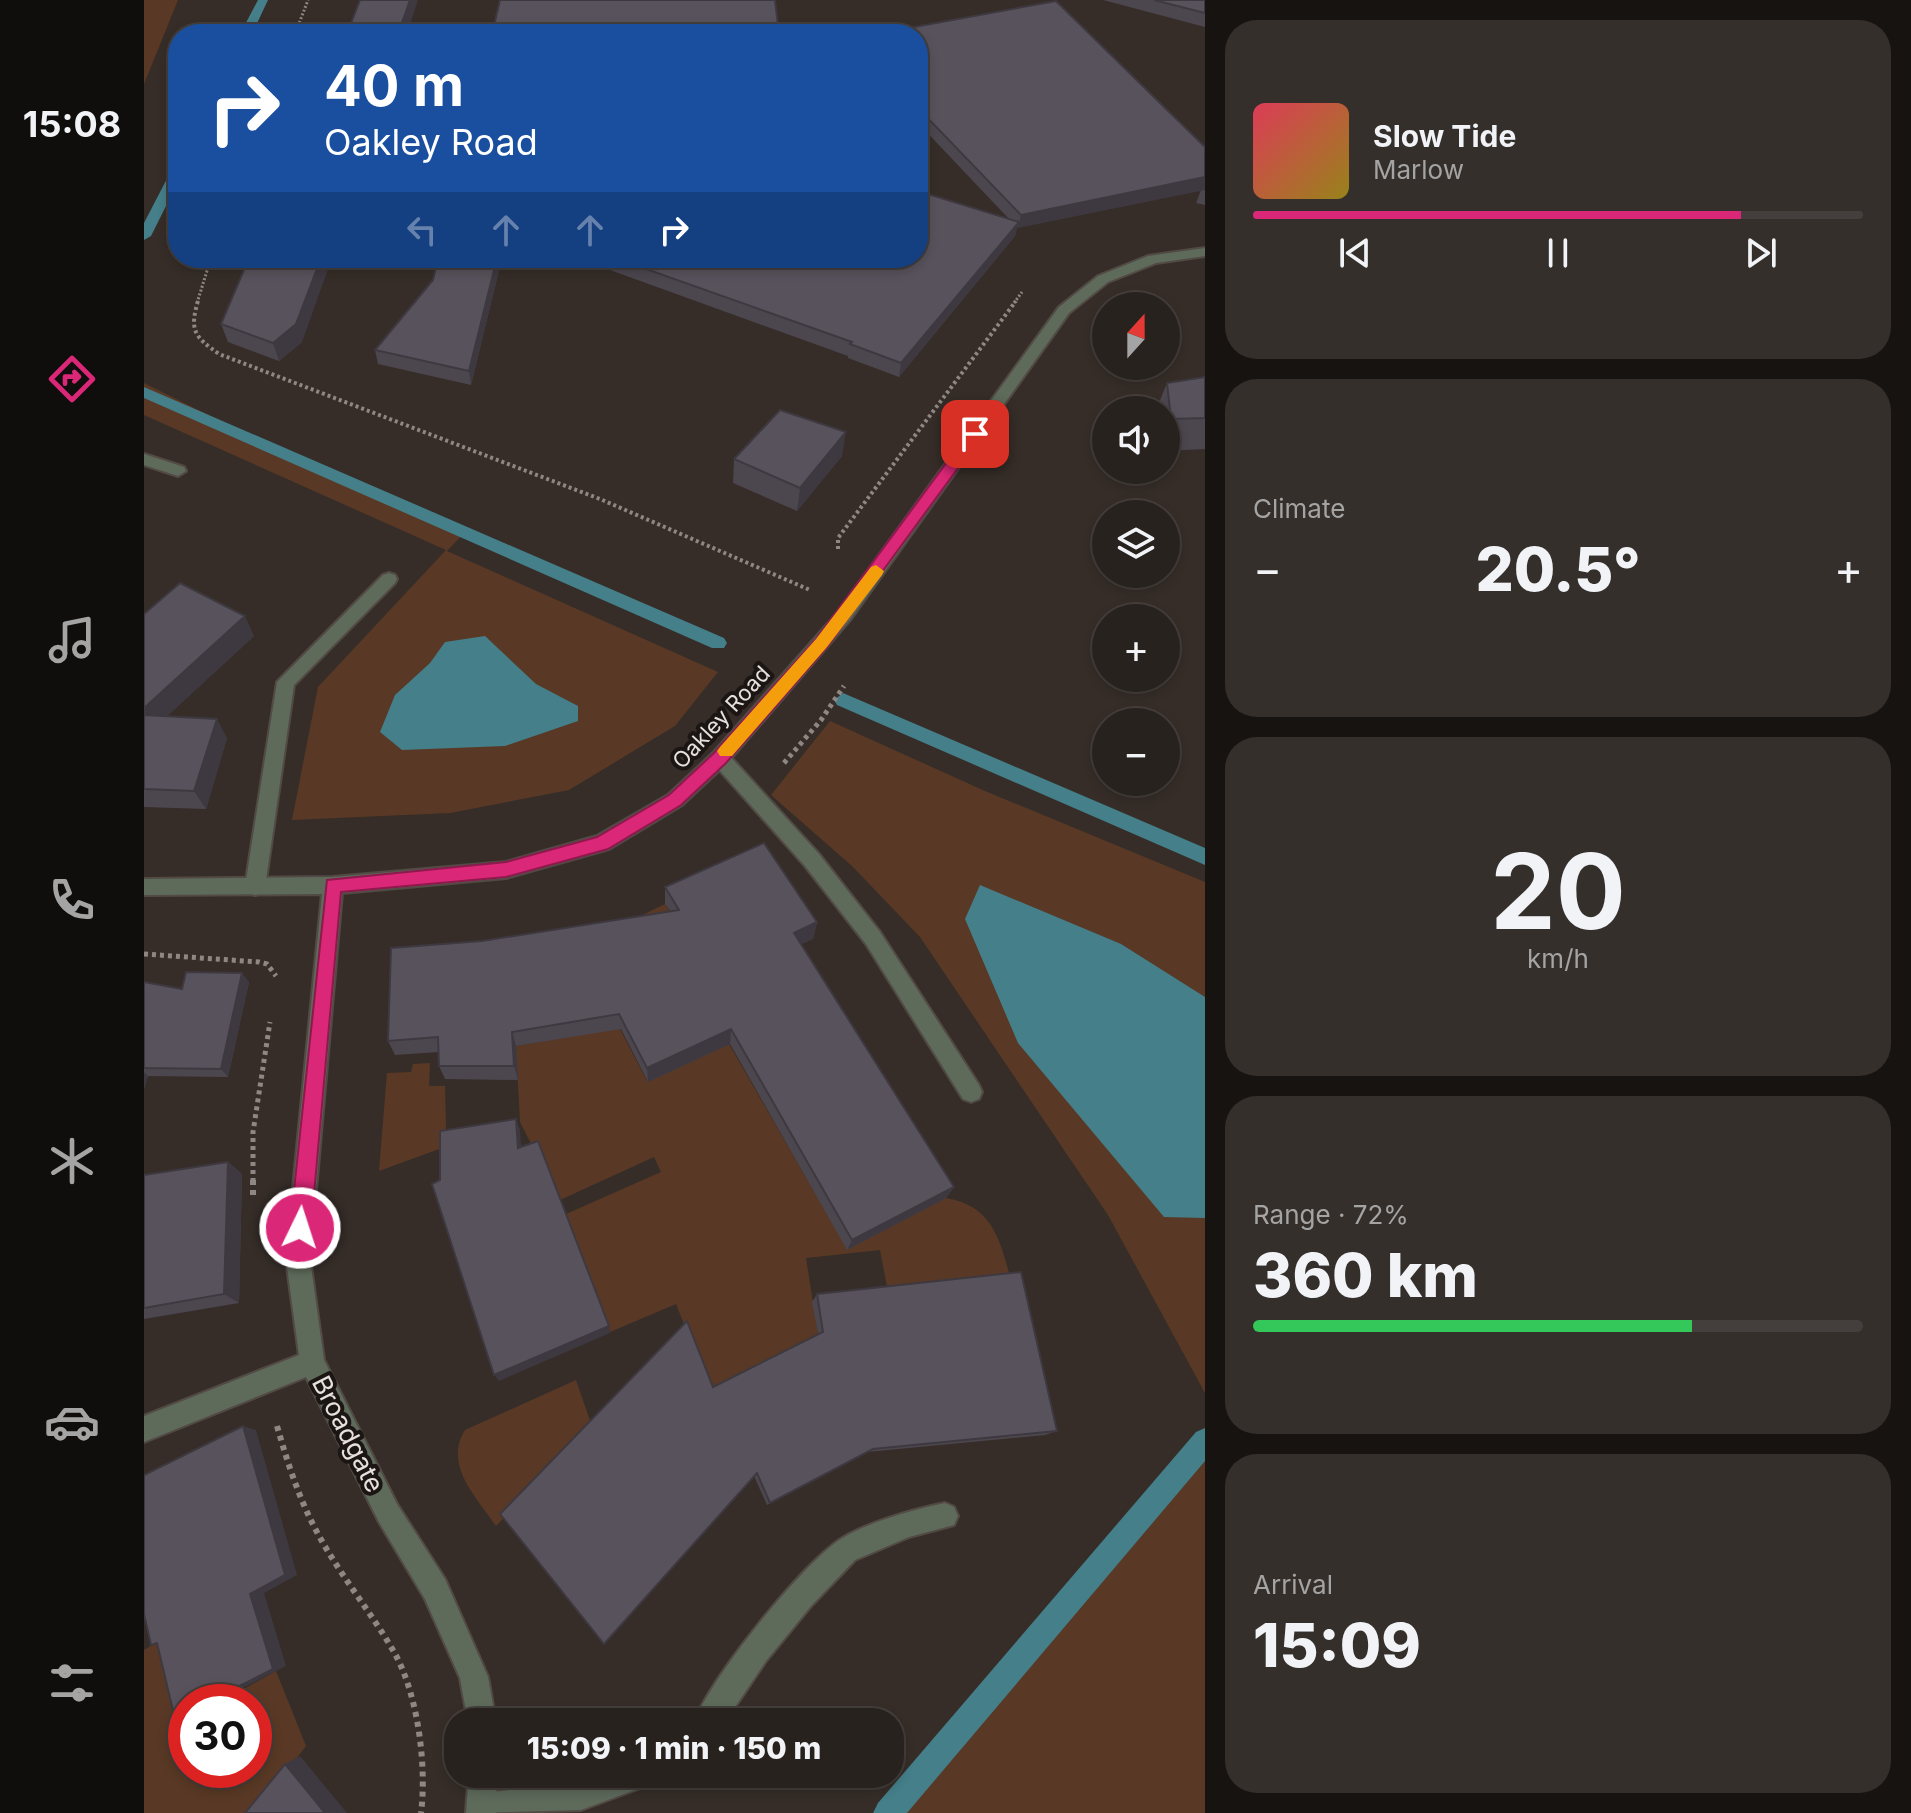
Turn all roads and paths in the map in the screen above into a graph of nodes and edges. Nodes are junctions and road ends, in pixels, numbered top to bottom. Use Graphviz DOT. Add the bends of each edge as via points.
graph roads {
  1 [pos="308,0"];
  2 [pos="299,24"];
  3 [pos="1205,252"];
  4 [pos="208,268"];
  5 [pos="1097,284"];
  6 [pos="144,459"];
  7 [pos="178,471"];
  8 [pos="838,553"];
  9 [pos="389,579"];
  10 [pos="818,594"];
  11 [pos="720,758"];
  12 [pos="333,885"];
  13 [pos="144,887"];
  14 [pos="255,887"];
  15 [pos="971,1092"];
  16 [pos="312,1362"];
  17 [pos="144,1429"];
  18 [pos="945,1516"];
  19 [pos="480,1708"];
  20 [pos="717,1708"];
  21 [pos="483,1788"];
  22 [pos="603,1788"];
  23 [pos="482,1810"];
  1 -- 2 [label="path"];
  3 -- 5 [label="street, Oakley Road" via="1153,259"];
  4 -- 10 [label="path" via="192,320 198,339 219,354 587,493"];
  5 -- 8 [label="path" via="1058,265 1015,299 838,538"];
  5 -- 11 [label="street, Oakley Road" via="1064,310 844,616"];
  6 -- 7 [label="street"];
  9 -- 14 [label="street" via="286,682"];
  11 -- 12 [label="street, Oakley Road" via="675,800 602,843 506,870"];
  11 -- 15 [label="street" via="812,860 873,938"];
  12 -- 14 [label="street, Oakley Road"];
  12 -- 16 [label="street, Broadgate" via="298,1259"];
  13 -- 14 [label="street, Oakley Road"];
  16 -- 17 [label="street"];
  16 -- 19 [label="street, Broadgate" via="388,1513 435,1589 474,1677"];
  18 -- 20 [label="street" via="908,1524 846,1551 801,1596"];
  21 -- 23 [label="street"];
  22 -- 23 [label="street"];
}
